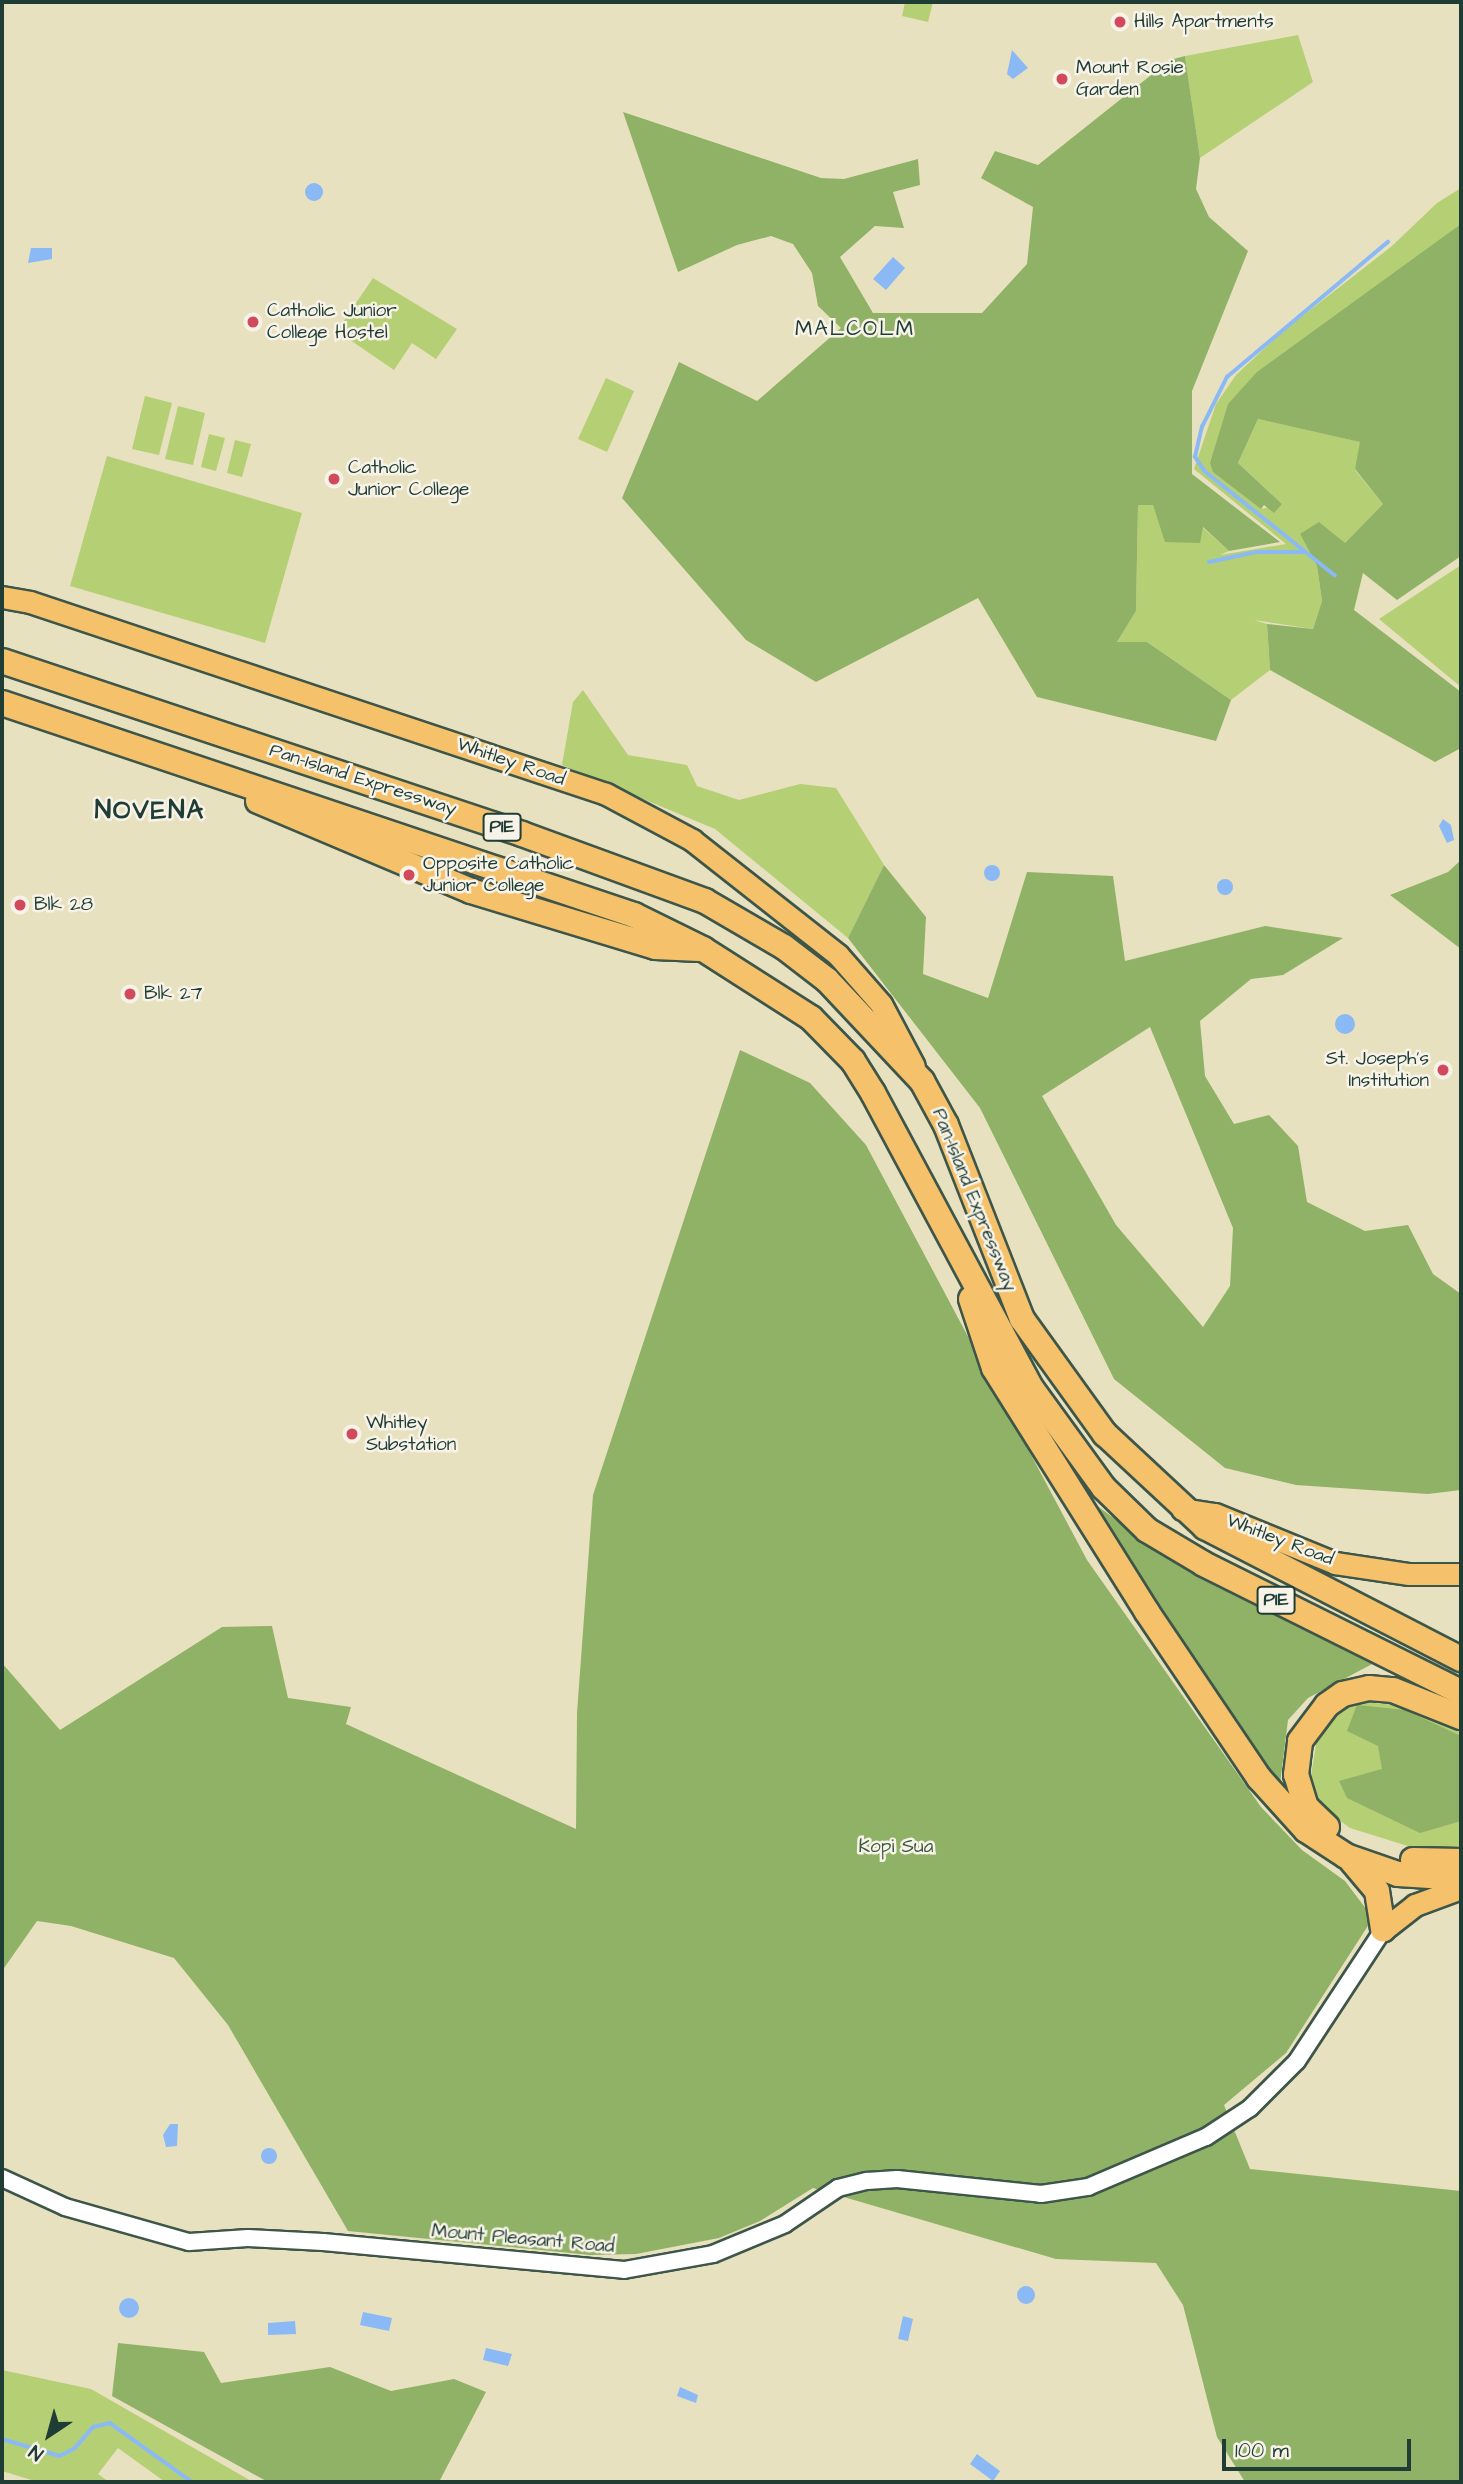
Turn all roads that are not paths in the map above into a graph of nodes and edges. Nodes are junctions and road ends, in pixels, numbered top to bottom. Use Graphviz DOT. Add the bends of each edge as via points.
graph roads {
  1 [pos="2,597"];
  2 [pos="2,661"];
  3 [pos="2,702"];
  4 [pos="922,1080"];
  5 [pos="950,1236"];
  6 [pos="1182,1509"];
  7 [pos="1461,1574"];
  8 [pos="1461,1659"];
  9 [pos="1461,1692"];
  10 [pos="1461,1717"];
  11 [pos="1346,1856"];
  12 [pos="1461,1861"];
  13 [pos="1461,1878"];
  14 [pos="1461,1888"];
  15 [pos="1383,1930"];
  16 [pos="2,2178"];
  1 -- 4 [label="main road, Whitley Road" via="108,627 606,794 692,840 838,955 881,1004"];
  2 -- 4 [label="highway, Pan-Island Expressway / PIE" via="522,834 705,901 784,947 827,980"];
  3 -- 5 [label="highway, Pan-Island Expressway / PIE" via="107,738 471,891 655,947 703,949 811,1018 853,1061"];
  4 -- 6 [label="highway, Pan-Island Expressway / PIE" via="946,1125 1022,1319 1105,1434"];
  5 -- 9 [label="highway, Pan-Island Expressway / PIE" via="1032,1389 1104,1488 1147,1530 1203,1564"];
  5 -- 11 [label="highway" via="994,1368 1147,1612 1259,1778 1306,1830"];
  6 -- 7 [label="main road, Whitley Road" via="1214,1514 1335,1563 1409,1574"];
  6 -- 8 [label="highway, Pan-Island Expressway / PIE" via="1224,1539"];
  10 -- 12 [label="highway" via="1393,1690 1369,1688 1343,1694 1311,1722 1300,1741 1296,1775 1306,1807 1345,1839 1388,1856"];
  11 -- 13 [label="highway" via="1398,1874"];
  11 -- 15 [label="highway" via="1377,1891"];
  14 -- 15 [label="main road" via="1415,1905"];
  15 -- 16 [label="street, Mount Pleasant Road" via="1297,2061 1250,2108 1206,2137 1088,2187 1041,2194 867,2180 838,2188 785,2224 713,2254 624,2270 323,2242 248,2238 189,2242 65,2207"];
}
